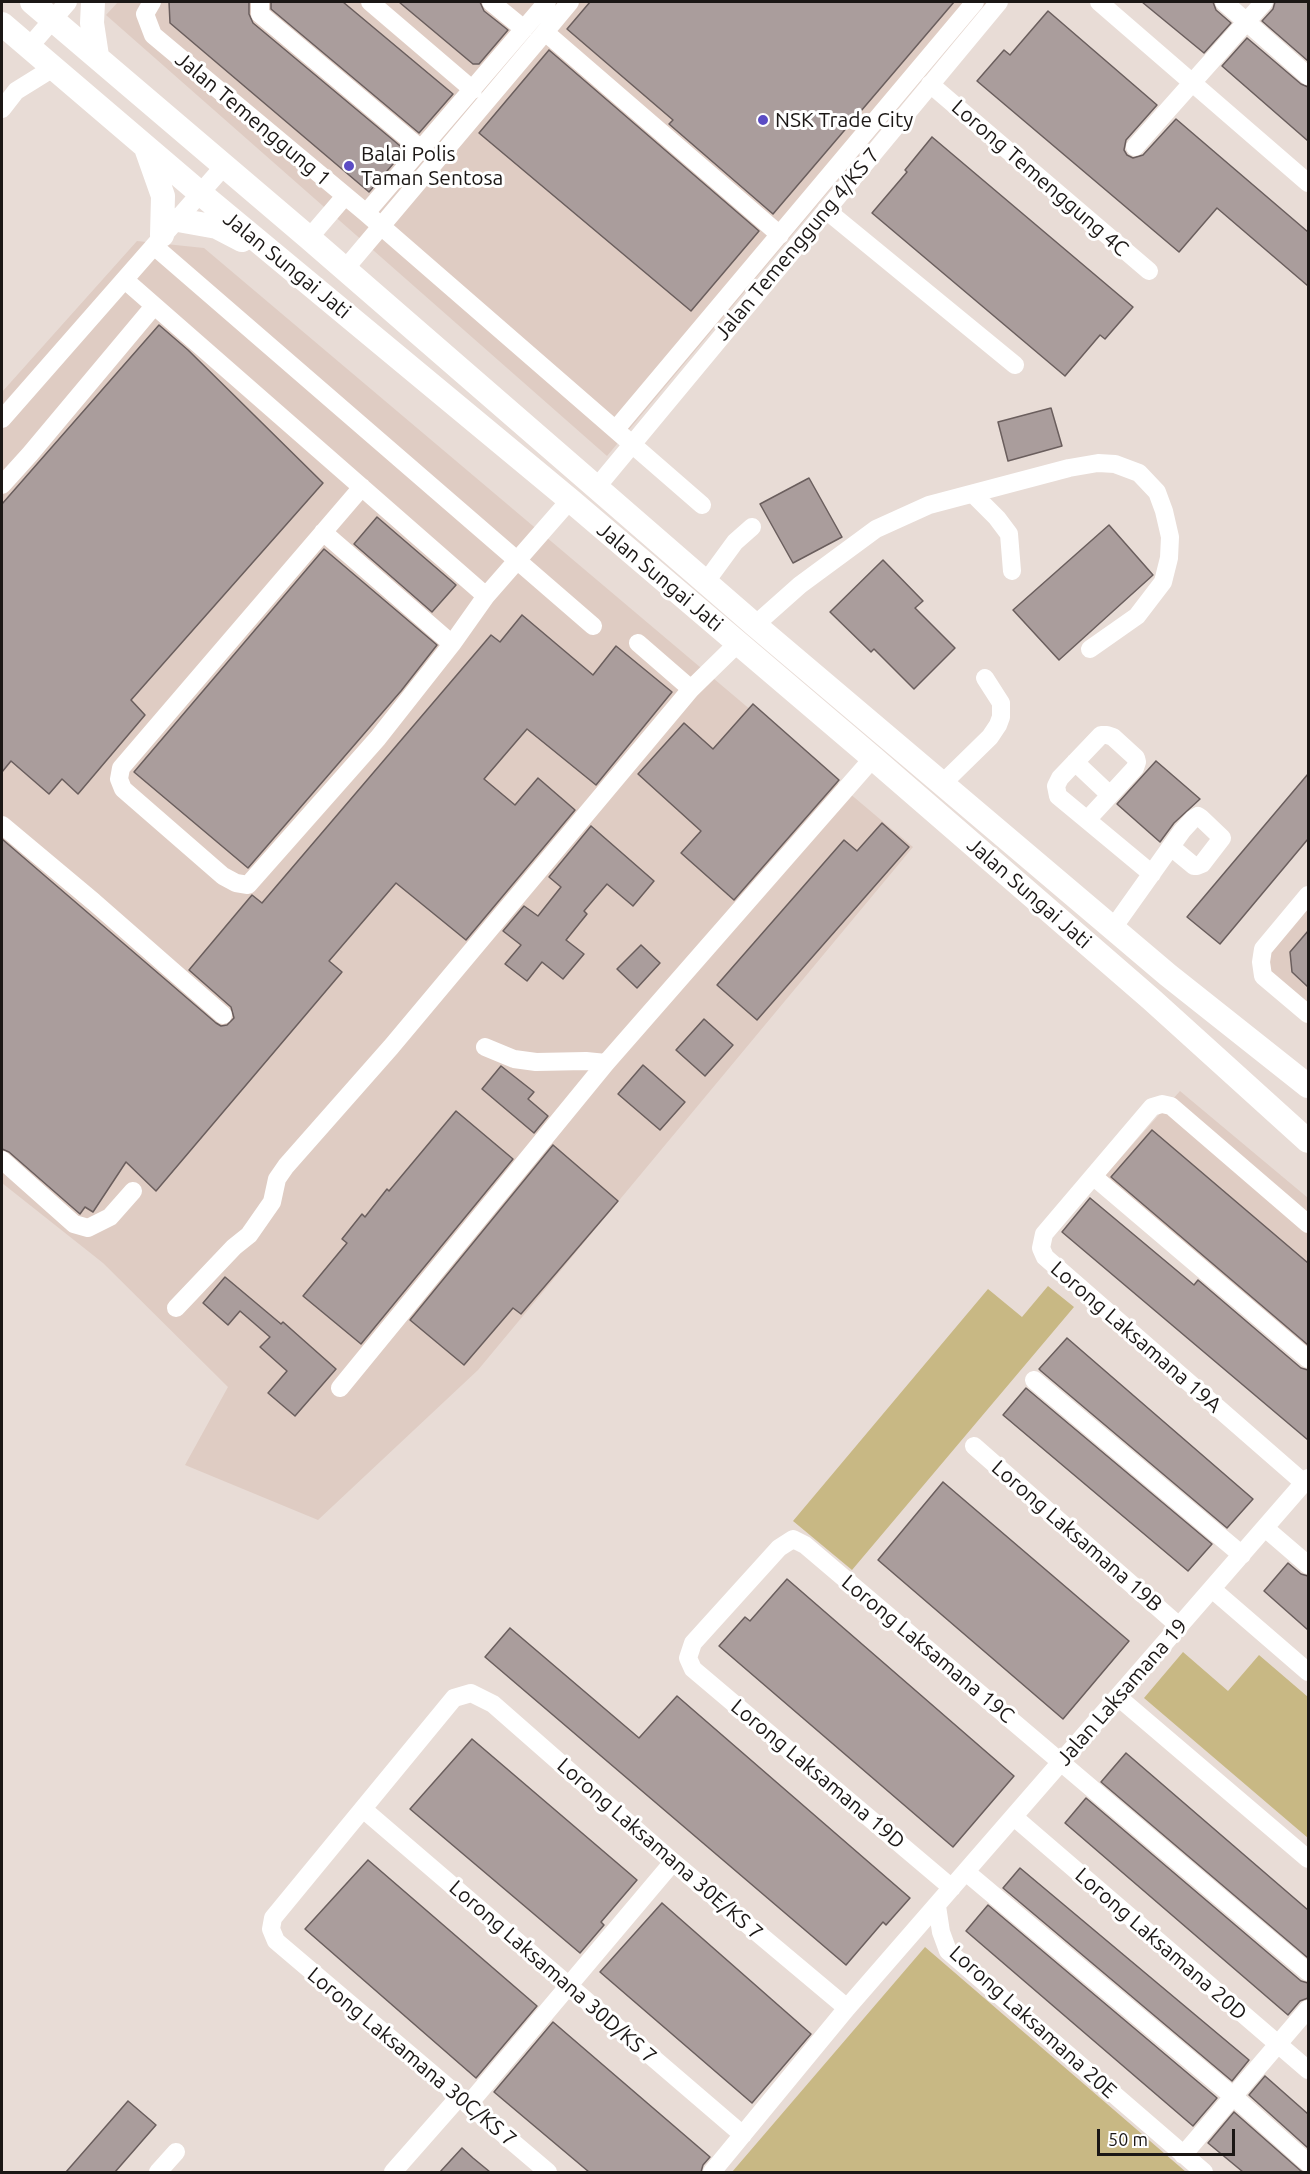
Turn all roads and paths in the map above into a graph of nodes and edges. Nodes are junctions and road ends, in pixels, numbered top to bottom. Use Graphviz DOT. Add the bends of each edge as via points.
graph roads {
  1 [pos="32,2"];
  2 [pos="93,2"];
  3 [pos="152,2"];
  4 [pos="260,2"];
  5 [pos="370,2"];
  6 [pos="491,2"];
  7 [pos="547,2"];
  8 [pos="570,2"];
  9 [pos="975,2"];
  10 [pos="999,2"];
  11 [pos="1099,2"];
  12 [pos="1224,2"];
  13 [pos="1264,2"];
  14 [pos="61,10"];
  15 [pos="1246,21"];
  16 [pos="2,26"];
  17 [pos="524,29"];
  18 [pos="545,32"];
  19 [pos="29,47"];
  20 [pos="97,56"];
  21 [pos="53,68"];
  22 [pos="1308,76"];
  23 [pos="1192,82"];
  24 [pos="930,84"];
  25 [pos="473,90"];
  26 [pos="2,109"];
  27 [pos="1135,147"];
  28 [pos="146,148"];
  29 [pos="422,150"];
  30 [pos="225,165"];
  31 [pos="1308,183"];
  32 [pos="200,193"];
  33 [pos="345,196"];
  34 [pos="826,210"];
  35 [pos="366,213"];
  36 [pos="381,226"];
  37 [pos="165,234"];
  38 [pos="780,235"];
  39 [pos="309,238"];
  40 [pos="286,263"];
  41 [pos="345,269"];
  42 [pos="1149,272"];
  43 [pos="125,280"];
  44 [pos="154,306"];
  45 [pos="1015,365"];
  46 [pos="2,419"];
  47 [pos="616,429"];
  48 [pos="632,443"];
  49 [pos="2,484"];
  50 [pos="362,487"];
  51 [pos="596,488"];
  52 [pos="973,494"];
  53 [pos="570,500"];
  54 [pos="702,506"];
  55 [pos="752,527"];
  56 [pos="323,532"];
  57 [pos="518,560"];
  58 [pos="1012,571"];
  59 [pos="705,583"];
  60 [pos="486,596"];
  61 [pos="593,626"];
  62 [pos="755,626"];
  63 [pos="638,643"];
  64 [pos="738,643"];
  65 [pos="452,644"];
  66 [pos="1090,650"];
  67 [pos="985,678"];
  68 [pos="691,689"];
  69 [pos="873,758"];
  70 [pos="1075,762"];
  71 [pos="943,783"];
  72 [pos="1110,795"];
  73 [pos="1087,820"];
  74 [pos="2,825"];
  75 [pos="1171,848"];
  76 [pos="1152,874"];
  77 [pos="1308,895"];
  78 [pos="1113,928"];
  79 [pos="1308,1014"];
  80 [pos="223,1015"];
  81 [pos="485,1047"];
  82 [pos="606,1063"];
  83 [pos="1308,1086"];
  84 [pos="1308,1141"];
  85 [pos="2,1160"];
  86 [pos="1094,1177"];
  87 [pos="133,1191"];
  88 [pos="1308,1224"];
  89 [pos="176,1308"];
  90 [pos="1308,1359"];
  91 [pos="1034,1380"];
  92 [pos="340,1388"];
  93 [pos="974,1446"];
  94 [pos="1306,1480"];
  95 [pos="1265,1528"];
  96 [pos="793,1539"];
  97 [pos="1242,1555"];
  98 [pos="1308,1565"];
  99 [pos="1212,1589"];
  100 [pos="1179,1626"];
  101 [pos="1308,1672"];
  102 [pos="1118,1697"];
  103 [pos="1062,1762"];
  104 [pos="363,1809"];
  105 [pos="1014,1816"];
  106 [pos="1308,1859"];
  107 [pos="673,1862"];
  108 [pos="966,1872"];
  109 [pos="952,1888"];
  110 [pos="936,1906"];
  111 [pos="1308,1972"];
  112 [pos="568,1986"];
  113 [pos="848,2008"];
  114 [pos="1308,2009"];
  115 [pos="1279,2045"];
  116 [pos="1308,2070"];
  117 [pos="1234,2097"];
  118 [pos="463,2101"];
  119 [pos="743,2135"];
  120 [pos="176,2152"];
  121 [pos="1183,2155"];
  122 [pos="1308,2163"];
  123 [pos="158,2172"];
  124 [pos="393,2172"];
  125 [pos="548,2172"];
  126 [pos="712,2172"];
  127 [pos="1204,2172"];
  1 -- 14 [label="main road, Jalan Sungai Jati"];
  2 -- 20 [label="main road"];
  3 -- 33 [label="street, Jalan Temenggung 1" via="145,14 153,35"];
  4 -- 29 [label="street" via="260,14"];
  5 -- 25 [label="street"];
  6 -- 17 [label="street"];
  7 -- 17 [label="street"];
  8 -- 18 [label="street"];
  9 -- 38 [label="street"];
  10 -- 24 [label="street, Jalan Temenggung 4/KS 7"];
  11 -- 23 [label="street"];
  12 -- 15 [label="street"];
  13 -- 15 [label="street"];
  14 -- 19 [label="street"];
  14 -- 20 [label="main road, Jalan Sungai Jati"];
  15 -- 22 [label="street"];
  15 -- 23 [label="street"];
  16 -- 19 [label="main road, Jalan Sungai Jati"];
  17 -- 25 [label="street"];
  18 -- 36 [label="street"];
  18 -- 38 [label="street"];
  19 -- 21 [label="main road, Jalan Sungai Jati"];
  20 -- 30 [label="main road, Jalan Sungai Jati"];
  21 -- 26 [label="street" via="16,90"];
  21 -- 28 [label="main road, Jalan Sungai Jati"];
  23 -- 27 [label="street"];
  23 -- 31 [label="street"];
  24 -- 34 [label="street, Jalan Temenggung 4/KS 7"];
  24 -- 42 [label="street, Lorong Temenggung 4C"];
  25 -- 29 [label="street"];
  28 -- 32 [label="main road, Jalan Sungai Jati"];
  28 -- 37 [label="main road" via="163,196"];
  29 -- 35 [label="street"];
  30 -- 32 [label="street"];
  30 -- 39 [label="main road, Jalan Sungai Jati"];
  32 -- 37 [label="street"];
  32 -- 40 [label="main road, Jalan Sungai Jati"];
  33 -- 35 [label="street, Jalan Temenggung 1"];
  33 -- 39 [label="street"];
  34 -- 45 [label="street"];
  34 -- 48 [label="street, Jalan Temenggung 4/KS 7"];
  35 -- 36 [label="street, Jalan Temenggung 1"];
  36 -- 41 [label="street"];
  36 -- 47 [label="street, Jalan Temenggung 1"];
  37 -- 40 [label="main road" via="217,226"];
  37 -- 43 [label="street"];
  37 -- 57 [label="street"];
  38 -- 47 [label="street"];
  39 -- 41 [label="main road, Jalan Sungai Jati"];
  40 -- 53 [label="main road, Jalan Sungai Jati"];
  41 -- 51 [label="main road, Jalan Sungai Jati"];
  43 -- 44 [label="street"];
  43 -- 46 [label="street"];
  44 -- 49 [label="street"];
  44 -- 50 [label="street"];
  47 -- 48 [label="street, Jalan Temenggung 1"];
  48 -- 51 [label="street, Jalan Temenggung 4/KS 7"];
  48 -- 54 [label="street, Jalan Temenggung 1"];
  50 -- 56 [label="street"];
  50 -- 60 [label="street"];
  51 -- 59 [label="main road, Jalan Sungai Jati"];
  52 -- 58 [label="street" via="1009,534"];
  52 -- 62 [label="street" via="928,505 876,529 800,585"];
  52 -- 66 [label="street" via="1098,463 1115,464 1139,474 1157,492 1170,537 1163,582 1137,616"];
  53 -- 57 [label="street"];
  53 -- 64 [label="main road, Jalan Sungai Jati"];
  55 -- 59 [label="street" via="735,542"];
  56 -- 65 [label="street"];
  56 -- 65 [label="street" via="121,768 119,779 123,789 214,868 236,884 248,885 378,738"];
  57 -- 60 [label="street"];
  57 -- 61 [label="street"];
  59 -- 62 [label="main road, Jalan Sungai Jati"];
  60 -- 65 [label="street"];
  62 -- 71 [label="main road, Jalan Sungai Jati"];
  63 -- 68 [label="street"];
  64 -- 68 [label="street"];
  64 -- 69 [label="main road, Jalan Sungai Jati"];
  67 -- 71 [label="street" via="1001,703 998,725"];
  68 -- 89 [label="street" via="392,1047 286,1166 277,1179 272,1202 249,1235"];
  69 -- 82 [label="street"];
  69 -- 84 [label="main road, Jalan Sungai Jati"];
  70 -- 72 [label="street"];
  70 -- 72 [label="street" via="1101,735 1113,737 1136,758 1135,768"];
  70 -- 73 [label="street" via="1056,786 1058,796"];
  71 -- 78 [label="main road, Jalan Sungai Jati"];
  72 -- 73 [label="street"];
  73 -- 76 [label="street"];
  74 -- 80 [label="street"];
  75 -- 76 [label="street"];
  76 -- 78 [label="street"];
  77 -- 79 [label="street" via="1263,949 1261,962 1263,976"];
  78 -- 83 [label="main road, Jalan Sungai Jati"];
  81 -- 82 [label="street" via="513,1059"];
  82 -- 92 [label="street"];
  85 -- 87 [label="street" via="74,1224 88,1228 110,1217"];
  86 -- 88 [label="street, Lorong Laksamana 19A" via="1152,1107 1162,1104 1171,1106"];
  86 -- 90 [label="street"];
  86 -- 94 [label="street, Lorong Laksamana 19A" via="1044,1234 1041,1248 1045,1257"];
  91 -- 97 [label="street"];
  93 -- 100 [label="street, Lorong Laksamana 19B"];
  94 -- 95 [label="street, Jalan Laksamana 19"];
  95 -- 97 [label="street, Jalan Laksamana 19"];
  95 -- 98 [label="street"];
  96 -- 103 [label="street, Lorong Laksamana 19C" via="805,1545"];
  96 -- 109 [label="street, Lorong Laksamana 19D" via="779,1548 693,1643 688,1658 693,1668"];
  97 -- 99 [label="street, Jalan Laksamana 19"];
  99 -- 100 [label="street, Jalan Laksamana 19"];
  99 -- 101 [label="street"];
  100 -- 102 [label="street, Jalan Laksamana 19"];
  102 -- 103 [label="street, Jalan Laksamana 19"];
  102 -- 106 [label="street"];
  103 -- 105 [label="street, Jalan Laksamana 19"];
  103 -- 111 [label="street, Lorong Laksamana 19C"];
  104 -- 107 [label="street, Lorong Laksamana 30E/KS 7" via="454,1698 471,1693 493,1704"];
  104 -- 112 [label="street, Lorong Laksamana 30D/KS 7"];
  104 -- 118 [label="street, Lorong Laksamana 30C/KS 7" via="273,1918 271,1929 276,1941"];
  105 -- 108 [label="street, Jalan Laksamana 19"];
  105 -- 115 [label="street, Lorong Laksamana 20D"];
  107 -- 112 [label="street"];
  107 -- 113 [label="street, Lorong Laksamana 30E/KS 7"];
  108 -- 109 [label="street, Jalan Laksamana 19"];
  108 -- 117 [label="street"];
  109 -- 110 [label="street, Jalan Laksamana 19"];
  110 -- 113 [label="street, Jalan Laksamana 19"];
  110 -- 121 [label="street, Lorong Laksamana 20E" via="948,1952"];
  112 -- 118 [label="street"];
  112 -- 119 [label="street, Lorong Laksamana 30D/KS 7"];
  113 -- 119 [label="street, Jalan Laksamana 19"];
  114 -- 115 [label="street"];
  115 -- 116 [label="street, Lorong Laksamana 20D"];
  115 -- 117 [label="street"];
  117 -- 121 [label="street"];
  117 -- 122 [label="street"];
  118 -- 124 [label="street"];
  118 -- 125 [label="street, Lorong Laksamana 30C/KS 7"];
  119 -- 126 [label="street, Jalan Laksamana 19"];
  120 -- 123 [label="street"];
  121 -- 127 [label="street, Lorong Laksamana 20E"];
}
